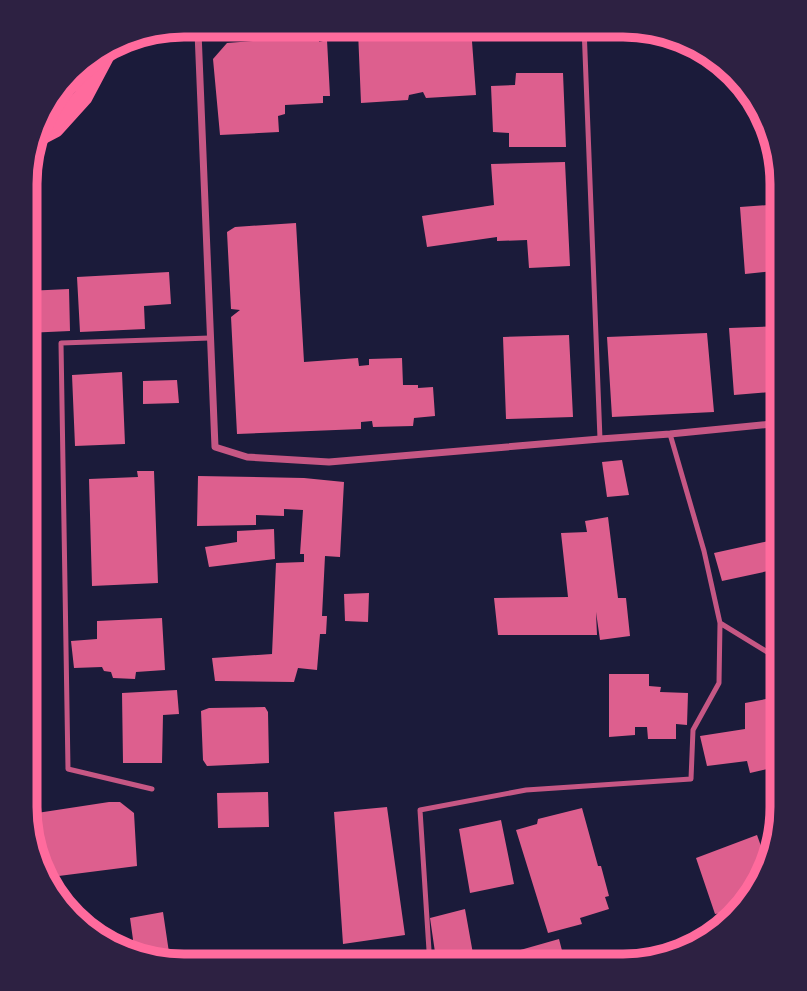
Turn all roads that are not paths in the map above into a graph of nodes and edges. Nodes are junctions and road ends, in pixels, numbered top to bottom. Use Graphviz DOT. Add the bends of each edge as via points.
graph roads {
  1 [pos="198,37"];
  2 [pos="584,37"];
  3 [pos="99,64"];
  4 [pos="46,133"];
  5 [pos="210,338"];
  6 [pos="770,423"];
  7 [pos="670,434"];
  8 [pos="600,439"];
  9 [pos="720,623"];
  10 [pos="770,654"];
  11 [pos="152,789"];
  12 [pos="429,954"];
  1 -- 5 [label="street"];
  2 -- 8 [label="lane"];
  3 -- 4 [label="highway" via="83,97"];
  5 -- 8 [label="street" via="215,447 247,457 329,462"];
  5 -- 11 [label="lane" via="61,343 68,769"];
  6 -- 7 [label="street"];
  7 -- 8 [label="street"];
  7 -- 9 [label="lane"];
  9 -- 10 [label="lane"];
  9 -- 12 [label="lane" via="719,683 693,730 691,779 526,790 420,810"];
}
